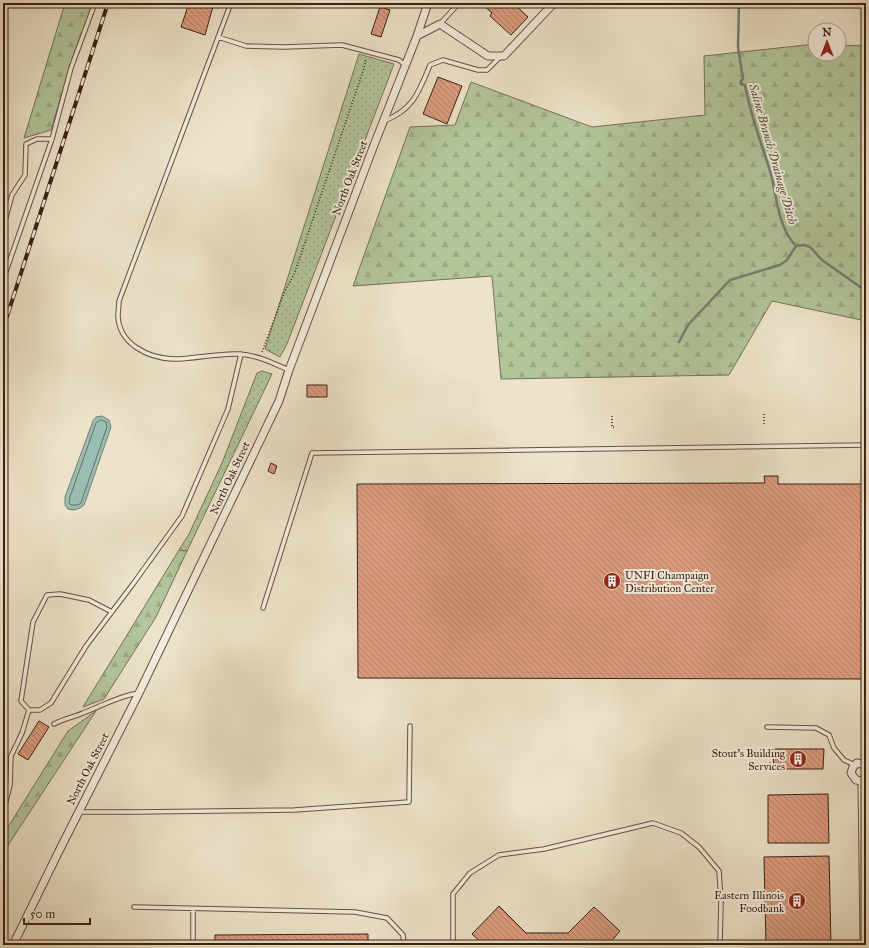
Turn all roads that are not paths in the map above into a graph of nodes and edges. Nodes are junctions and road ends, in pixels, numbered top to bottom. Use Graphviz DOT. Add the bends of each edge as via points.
graph roads {
  1 [pos="95,3"];
  2 [pos="231,3"];
  3 [pos="428,3"];
  4 [pos="459,3"];
  5 [pos="554,3"];
  6 [pos="440,24"];
  7 [pos="417,36"];
  8 [pos="218,37"];
  9 [pos="501,56"];
  10 [pos="406,66"];
  11 [pos="383,121"];
  12 [pos="52,139"];
  13 [pos="3,228"];
  14 [pos="3,280"];
  15 [pos="241,354"];
  16 [pos="289,370"];
  17 [pos="866,445"];
  18 [pos="263,608"];
  19 [pos="112,612"];
  20 [pos="139,692"];
  21 [pos="29,710"];
  22 [pos="54,724"];
  23 [pos="410,726"];
  24 [pos="767,727"];
  25 [pos="855,765"];
  26 [pos="866,765"];
  27 [pos="864,780"];
  28 [pos="3,809"];
  29 [pos="79,812"];
  30 [pos="134,908"];
  31 [pos="193,909"];
  32 [pos="14,945"];
  33 [pos="193,945"];
  34 [pos="404,945"];
  35 [pos="453,945"];
  36 [pos="720,945"];
  37 [pos="864,945"];
  1 -- 12 [label="lane" via="71,68"];
  2 -- 8 [label="lane"];
  3 -- 7 [label="street, North Oak Street"];
  4 -- 6 [label="lane"];
  5 -- 9 [label="street" via="504,56"];
  6 -- 7 [label="street"];
  6 -- 9 [label="street" via="488,56"];
  7 -- 10 [label="street, North Oak Street"];
  8 -- 10 [label="lane" via="246,46 284,48 342,45 399,60"];
  8 -- 15 [label="lane" via="119,301 118,316 125,337 134,347 157,357 182,359"];
  9 -- 11 [label="lane" via="487,70 443,60 430,65 416,97 397,116"];
  10 -- 11 [label="street, North Oak Street"];
  11 -- 16 [label="street, North Oak Street"];
  12 -- 13 [label="lane" via="36,139 26,144 25,175 12,195"];
  12 -- 14 [label="lane"];
  15 -- 16 [label="lane" via="260,358"];
  15 -- 19 [label="lane" via="228,409 182,516"];
  16 -- 20 [label="street, North Oak Street" via="279,401"];
  17 -- 18 [label="lane" via="312,453"];
  19 -- 21 [label="lane" via="86,646 51,703 40,710"];
  19 -- 21 [label="lane" via="89,600 60,594 47,595 32,622 21,701"];
  20 -- 22 [label="lane" via="110,700"];
  20 -- 29 [label="street, North Oak Street"];
  21 -- 28 [label="lane" via="11,756 10,785"];
  23 -- 29 [label="lane" via="409,802 294,810"];
  24 -- 25 [label="lane" via="816,728 828,735 844,760"];
  25 -- 26 [label="street"];
  25 -- 27 [label="street" via="851,770 852,776 856,780"];
  27 -- 37 [label="street"];
  29 -- 32 [label="street, North Oak Street"];
  30 -- 31 [label="lane"];
  31 -- 33 [label="lane"];
  31 -- 34 [label="lane" via="355,912 387,918 403,935"];
  35 -- 36 [label="lane" via="452,894 470,873 499,855 544,849 653,823 681,833 699,847 719,871"];
}
